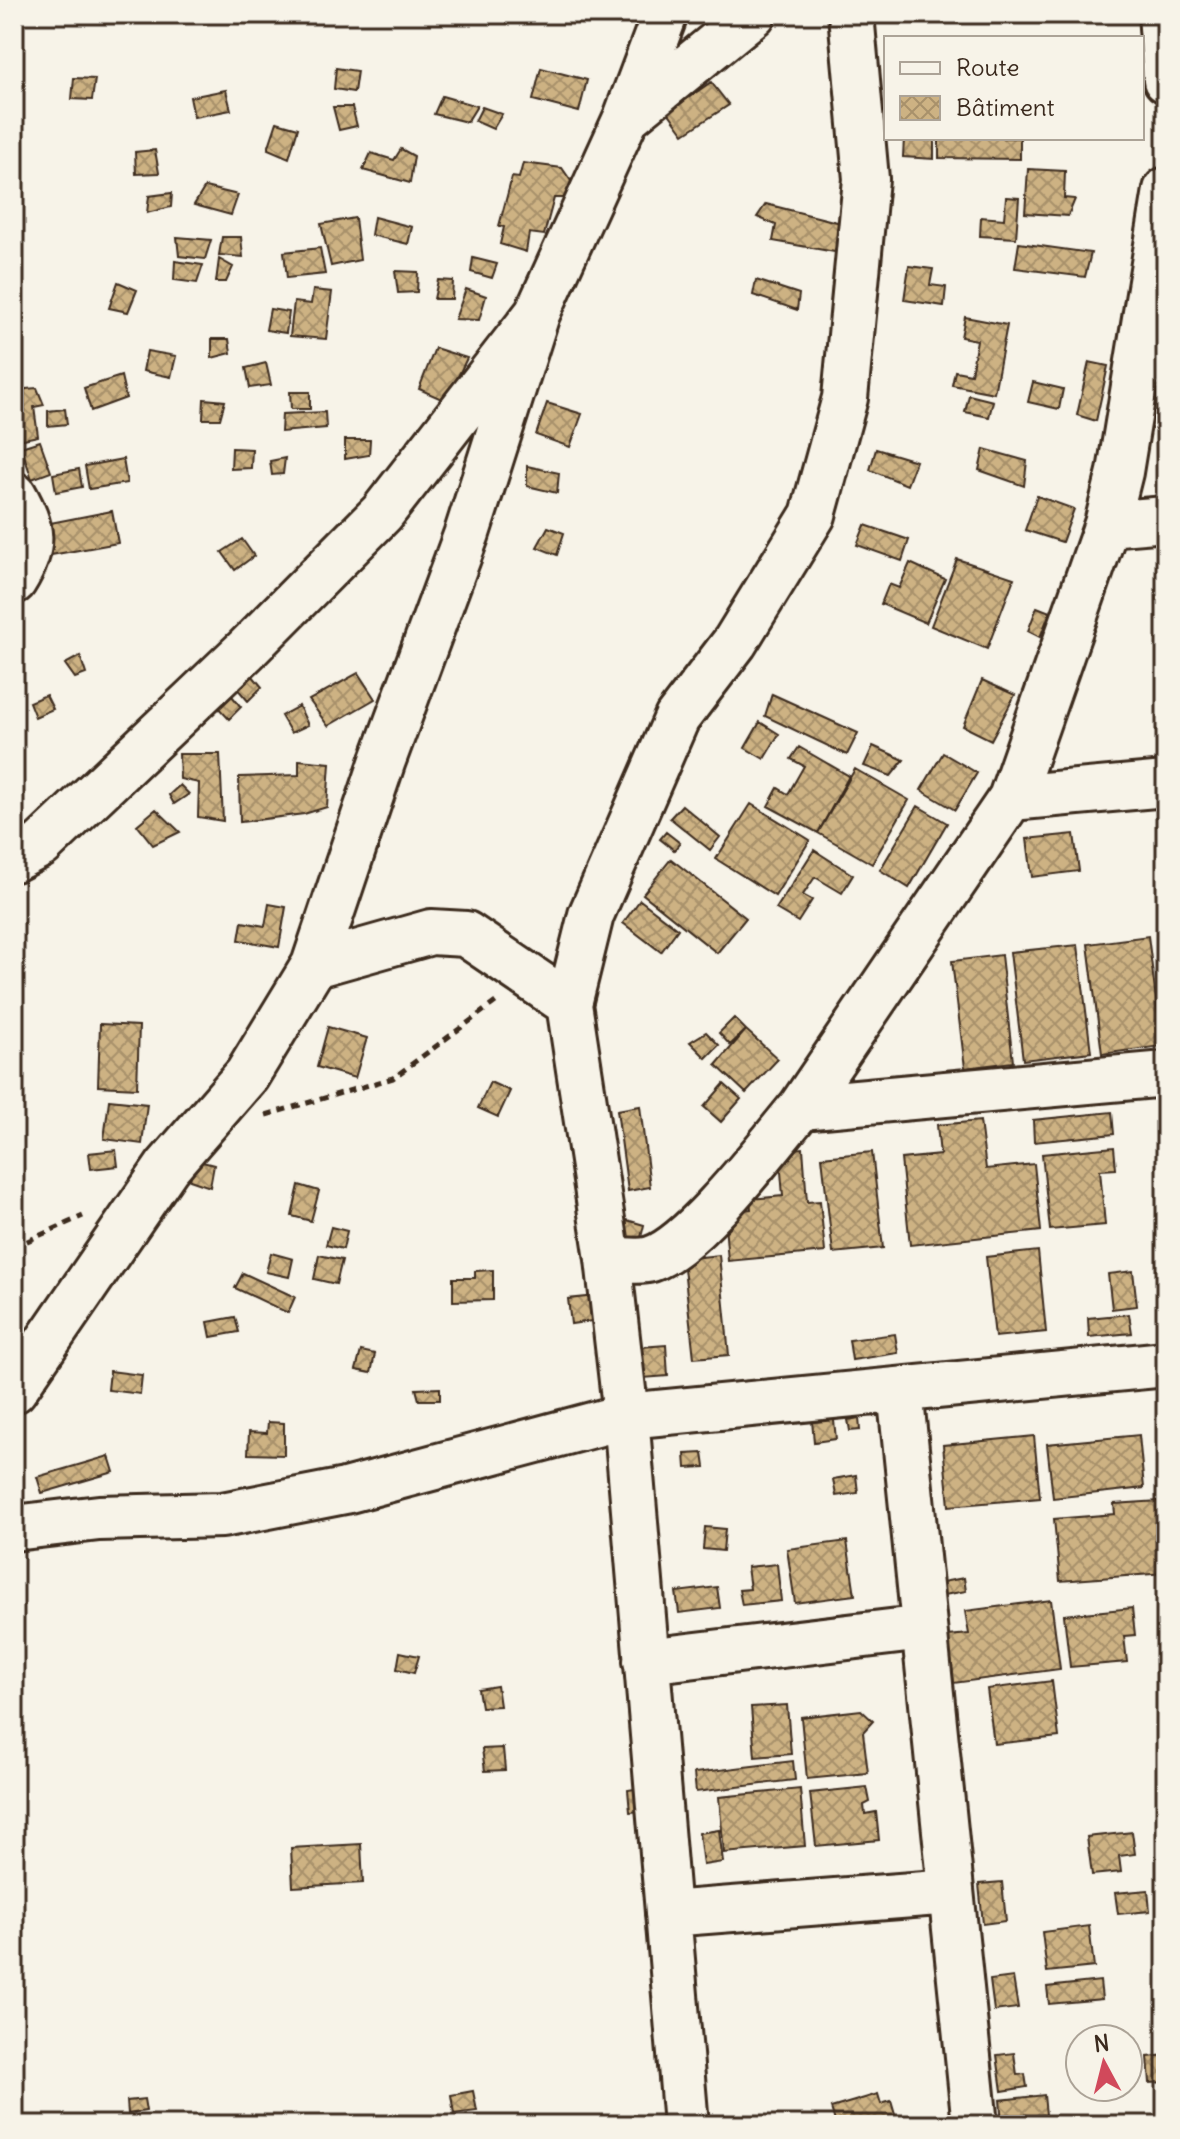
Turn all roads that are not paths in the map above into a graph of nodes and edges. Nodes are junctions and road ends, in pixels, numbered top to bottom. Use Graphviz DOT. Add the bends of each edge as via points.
graph roads {
  1 [pos="665,14"];
  2 [pos="753,14"];
  3 [pos="851,14"];
  4 [pos="1161,14"];
  5 [pos="1166,80"];
  6 [pos="626,118"];
  7 [pos="1166,190"];
  8 [pos="537,314"];
  9 [pos="14,495"];
  10 [pos="1166,519"];
  11 [pos="1107,524"];
  12 [pos="14,581"];
  13 [pos="1166,784"];
  14 [pos="1011,798"];
  15 [pos="23,859"];
  16 [pos="314,965"];
  17 [pos="569,1004"];
  18 [pos="1166,1074"];
  19 [pos="801,1107"];
  20 [pos="608,1259"];
  21 [pos="1166,1365"];
  22 [pos="14,1390"];
  23 [pos="900,1390"];
  24 [pos="626,1416"];
  25 [pos="14,1528"];
  26 [pos="924,1628"];
  27 [pos="646,1661"];
  28 [pos="951,1892"];
  29 [pos="668,1914"];
  30 [pos="686,2125"];
  31 [pos="975,2125"];
  1 -- 6 [label="street"];
  2 -- 6 [label="street"];
  3 -- 17 [label="street" via="866,179 845,398 813,515 735,642 677,718 591,915"];
  4 -- 5 [label="street"];
  6 -- 8 [label="street"];
  7 -- 11 [label="street"];
  8 -- 15 [label="street" via="382,513 246,650"];
  8 -- 16 [label="street" via="467,533"];
  9 -- 12 [label="street" via="29,521 31,541"];
  10 -- 11 [label="street"];
  11 -- 14 [label="street"];
  13 -- 14 [label="street"];
  14 -- 19 [label="street"];
  16 -- 17 [label="street" via="431,932 466,934"];
  16 -- 22 [label="street" via="247,1075 167,1167"];
  17 -- 20 [label="street"];
  18 -- 19 [label="street"];
  19 -- 20 [label="street" via="689,1236 647,1260"];
  20 -- 24 [label="street"];
  21 -- 23 [label="street"];
  23 -- 24 [label="street"];
  23 -- 26 [label="street"];
  24 -- 25 [label="street" via="345,1491 222,1515 99,1518"];
  24 -- 27 [label="street"];
  26 -- 27 [label="street"];
  26 -- 28 [label="street"];
  27 -- 29 [label="street"];
  28 -- 29 [label="street"];
  28 -- 31 [label="street"];
  29 -- 30 [label="street"];
}
